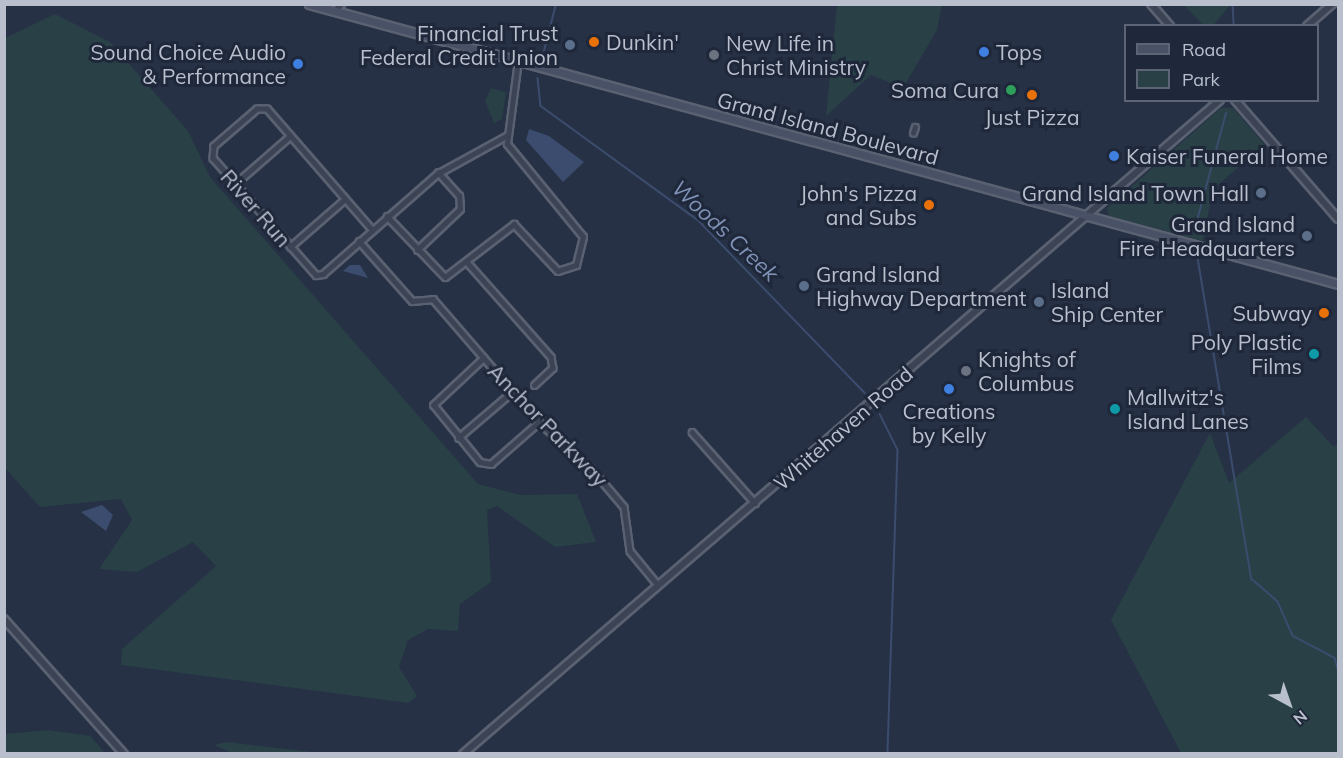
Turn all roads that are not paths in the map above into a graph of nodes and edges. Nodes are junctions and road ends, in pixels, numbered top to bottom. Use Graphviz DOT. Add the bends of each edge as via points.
graph roads {
  1 [pos="309,4"];
  2 [pos="341,4"];
  3 [pos="1151,4"];
  4 [pos="1332,4"];
  5 [pos="334,11"];
  6 [pos="1168,24"];
  7 [pos="1309,24"];
  8 [pos="518,62"];
  9 [pos="1218,102"];
  10 [pos="1237,102"];
  11 [pos="290,136"];
  12 [pos="506,136"];
  13 [pos="438,173"];
  14 [pos="235,184"];
  15 [pos="345,199"];
  16 [pos="387,216"];
  17 [pos="1088,216"];
  18 [pos="1338,219"];
  19 [pos="372,230"];
  20 [pos="359,241"];
  21 [pos="290,247"];
  22 [pos="417,250"];
  23 [pos="467,262"];
  24 [pos="1338,284"];
  25 [pos="484,357"];
  26 [pos="535,385"];
  27 [pos="513,391"];
  28 [pos="539,422"];
  29 [pos="692,432"];
  30 [pos="458,438"];
  31 [pos="755,503"];
  32 [pos="658,585"];
  33 [pos="4,619"];
  34 [pos="124,753"];
  35 [pos="463,753"];
  1 -- 5 [label="main road, Grand Island Boulevard"];
  2 -- 5 [label="street"];
  3 -- 6 [label="street"];
  4 -- 7 [label="street"];
  5 -- 8 [label="main road, Grand Island Boulevard"];
  8 -- 12 [label="street"];
  8 -- 17 [label="main road, Grand Island Boulevard"];
  9 -- 17 [label="street, Whitehaven Road"];
  10 -- 18 [label="street"];
  11 -- 14 [label="street"];
  11 -- 14 [label="street, River Run" via="264,108 239,124 211,153"];
  11 -- 15 [label="street, River Run"];
  12 -- 13 [label="street, River Run"];
  12 -- 23 [label="street" via="516,158 583,237 576,265 558,271 514,224"];
  13 -- 16 [label="street, River Run"];
  13 -- 22 [label="street" via="459,196 460,209"];
  14 -- 21 [label="street, River Run"];
  15 -- 19 [label="street, River Run"];
  15 -- 21 [label="street"];
  16 -- 19 [label="street, River Run"];
  16 -- 22 [label="street"];
  17 -- 24 [label="main road, Grand Island Boulevard"];
  17 -- 31 [label="street, Whitehaven Road"];
  19 -- 20 [label="street, River Run"];
  20 -- 21 [label="street, River Run" via="316,275"];
  20 -- 25 [label="street, Anchor Parkway" via="412,301 433,299"];
  22 -- 23 [label="street" via="445,277"];
  23 -- 26 [label="street" via="551,357 553,368"];
  25 -- 27 [label="street, Anchor Parkway"];
  25 -- 30 [label="street" via="434,401"];
  27 -- 28 [label="street, Anchor Parkway"];
  27 -- 30 [label="street"];
  28 -- 30 [label="street" via="491,464 480,462"];
  28 -- 32 [label="street, Anchor Parkway" via="575,451 624,507 630,551"];
  29 -- 31 [label="street"];
  31 -- 32 [label="street, Whitehaven Road"];
  32 -- 35 [label="street, Whitehaven Road"];
  33 -- 34 [label="street"];
}
